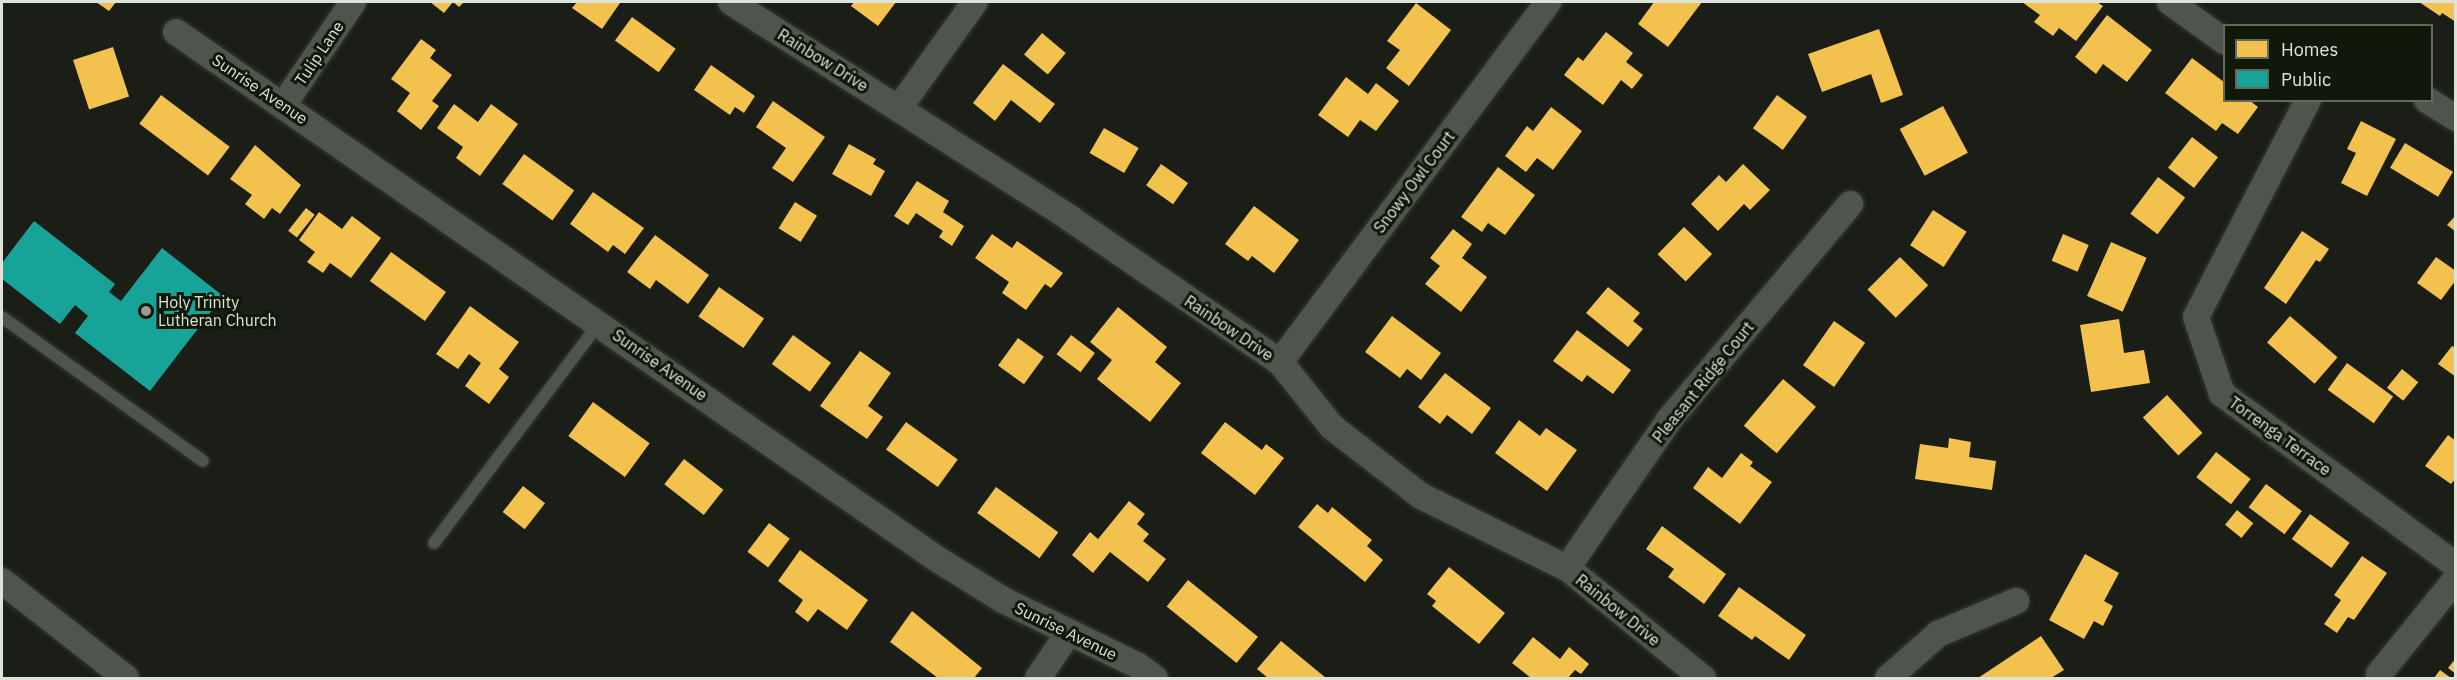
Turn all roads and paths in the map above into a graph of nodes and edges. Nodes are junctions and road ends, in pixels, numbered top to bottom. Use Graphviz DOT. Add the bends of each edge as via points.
graph roads {
  1 [pos="353,2"];
  2 [pos="731,2"];
  3 [pos="975,2"];
  4 [pos="1548,2"];
  5 [pos="2170,2"];
  6 [pos="176,32"];
  7 [pos="2223,39"];
  8 [pos="2307,102"];
  9 [pos="2430,102"];
  10 [pos="284,104"];
  11 [pos="899,108"];
  12 [pos="2456,118"];
  13 [pos="1850,204"];
  14 [pos="2,317"];
  15 [pos="599,323"];
  16 [pos="1280,362"];
  17 [pos="203,461"];
  18 [pos="434,543"];
  19 [pos="2456,565"];
  20 [pos="1567,568"];
  21 [pos="2456,579"];
  22 [pos="2,581"];
  23 [pos="2016,601"];
  24 [pos="1069,633"];
  25 [pos="2379,674"];
  26 [pos="126,678"];
  27 [pos="1038,678"];
  28 [pos="1155,678"];
  29 [pos="1703,678"];
  30 [pos="1888,678"];
  1 -- 10 [label="street, Tulip Lane"];
  2 -- 11 [label="street, Rainbow Drive"];
  3 -- 11 [label="street"];
  4 -- 16 [label="street, Snowy Owl Court"];
  5 -- 7 [label="street"];
  6 -- 10 [label="street, Sunrise Avenue"];
  8 -- 19 [label="street, Torrenga Terrace" via="2196,316 2222,394"];
  9 -- 12 [label="street"];
  10 -- 15 [label="street, Sunrise Avenue"];
  11 -- 16 [label="street, Rainbow Drive" via="1071,219"];
  13 -- 20 [label="street, Pleasant Ridge Court" via="1670,420"];
  14 -- 17 [label="lane"];
  15 -- 18 [label="lane"];
  15 -- 24 [label="street, Sunrise Avenue" via="937,559 1003,600"];
  16 -- 20 [label="street, Rainbow Drive" via="1332,427 1421,496"];
  20 -- 29 [label="street, Rainbow Drive"];
  21 -- 25 [label="street"];
  22 -- 26 [label="street"];
  23 -- 30 [label="street" via="1938,634"];
  24 -- 27 [label="street"];
  24 -- 28 [label="street, Sunrise Avenue"];
}
